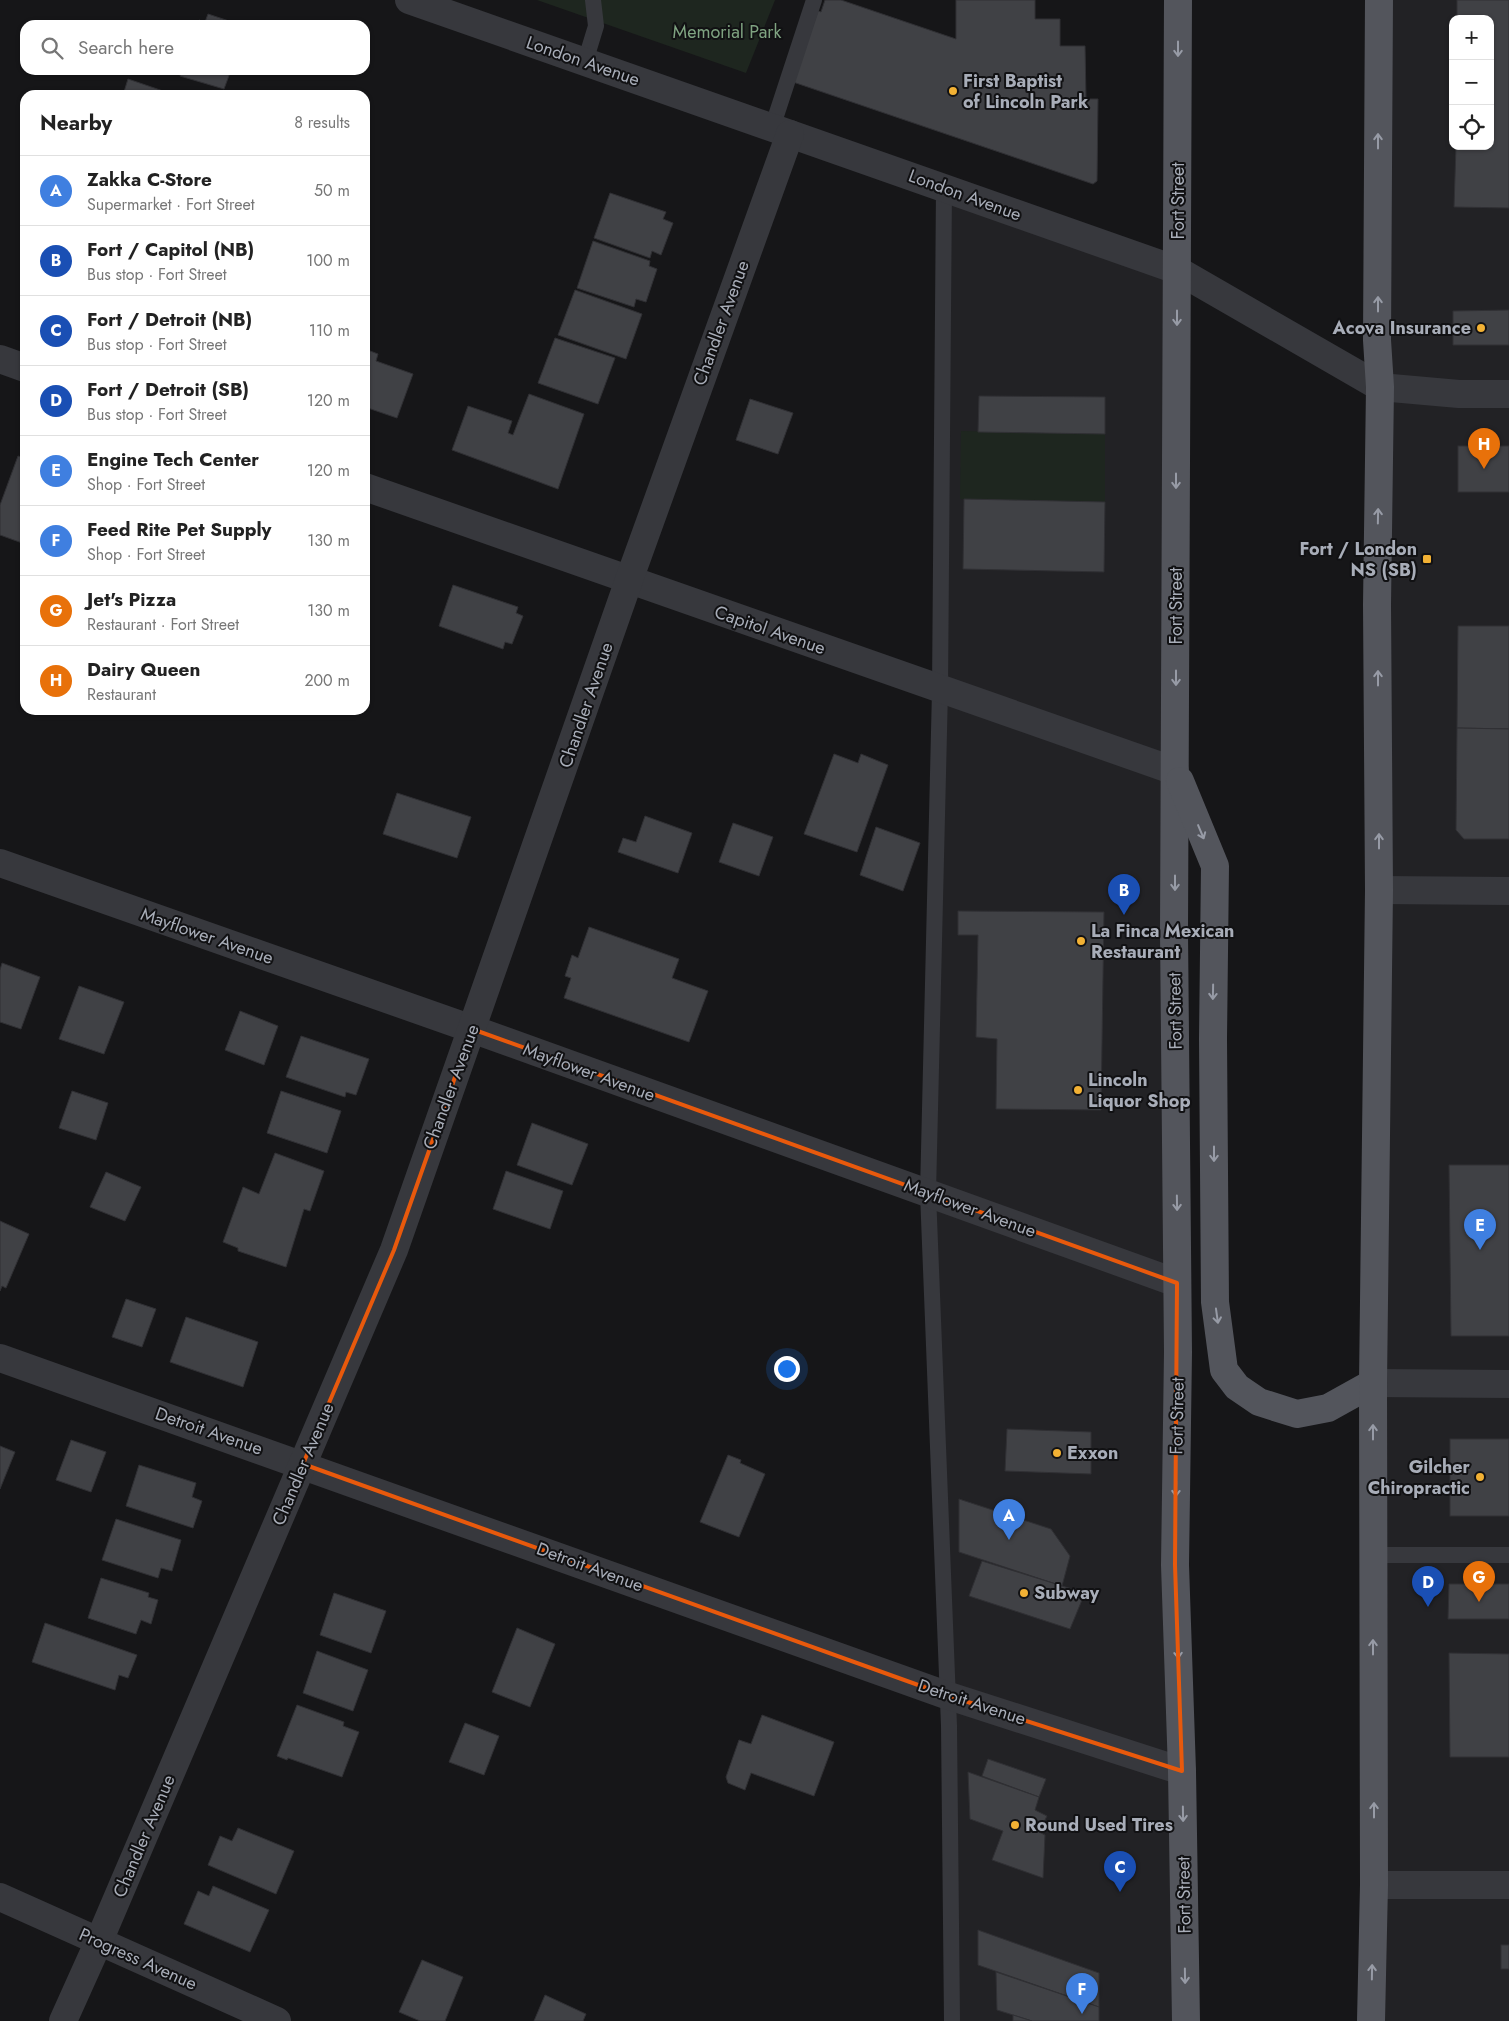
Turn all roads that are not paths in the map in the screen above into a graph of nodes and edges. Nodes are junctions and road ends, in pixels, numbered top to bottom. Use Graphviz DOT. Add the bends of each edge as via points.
graph roads {
  1 [pos="409,0"];
  2 [pos="594,0"];
  3 [pos="814,0"];
  4 [pos="1178,0"];
  5 [pos="1379,0"];
  6 [pos="585,62"];
  7 [pos="781,131"];
  8 [pos="944,188"];
  9 [pos="1177,270"];
  10 [pos="0,359"];
  11 [pos="20,366"];
  12 [pos="1380,387"];
  13 [pos="1509,394"];
  14 [pos="370,489"];
  15 [pos="629,580"];
  16 [pos="940,690"];
  17 [pos="1175,771"];
  18 [pos="0,864"];
  19 [pos="1379,890"];
  20 [pos="1509,891"];
  21 [pos="472,1030"];
  22 [pos="928,1193"];
  23 [pos="1177,1283"];
  24 [pos="0,1358"];
  25 [pos="1373,1383"];
  26 [pos="1509,1384"];
  27 [pos="303,1464"];
  28 [pos="1374,1555"];
  29 [pos="1509,1555"];
  30 [pos="946,1695"];
  31 [pos="1182,1771"];
  32 [pos="1374,1885"];
  33 [pos="1509,1885"];
  34 [pos="0,1897"];
  35 [pos="99,1941"];
  36 [pos="63,2021"];
  37 [pos="277,2021"];
  38 [pos="952,2021"];
  39 [pos="1186,2021"];
  40 [pos="1371,2021"];
  1 -- 6 [label="street, London Avenue"];
  2 -- 6 [label="lane" via="596,26"];
  3 -- 7 [label="lane"];
  4 -- 9 [label="main road, Fort Street, one-way"];
  12 -- 5 [label="main road, one-way" via="1377,340"];
  6 -- 7 [label="street, London Avenue"];
  7 -- 8 [label="street, London Avenue"];
  7 -- 15 [label="street, Chandler Avenue"];
  8 -- 9 [label="street, London Avenue"];
  8 -- 16 [label="lane"];
  9 -- 12 [label="street, London Avenue"];
  9 -- 17 [label="main road, Fort Street, one-way"];
  10 -- 11 [label="street"];
  12 -- 13 [label="street, London Avenue" via="1459,394"];
  19 -- 12 [label="main road, one-way" via="1377,604"];
  14 -- 15 [label="street, Capitol Avenue"];
  15 -- 16 [label="street, Capitol Avenue"];
  15 -- 21 [label="street, Chandler Avenue"];
  16 -- 17 [label="street, Capitol Avenue"];
  16 -- 22 [label="lane"];
  17 -- 23 [label="main road, Fort Street, one-way"];
  17 -- 25 [label="main road, one-way" via="1215,866 1214,1302 1224,1370 1237,1386 1259,1402 1297,1414 1328,1408"];
  18 -- 21 [label="street, Mayflower Avenue"];
  19 -- 20 [label="street"];
  19 -- 25 [label="main road"];
  21 -- 22 [label="street, Mayflower Avenue"];
  21 -- 27 [label="street, Chandler Avenue" via="394,1250"];
  22 -- 23 [label="street, Mayflower Avenue"];
  22 -- 30 [label="lane"];
  23 -- 31 [label="main road, Fort Street, one-way" via="1175,1565"];
  24 -- 27 [label="street, Detroit Avenue"];
  25 -- 26 [label="street"];
  28 -- 25 [label="main road, one-way"];
  27 -- 30 [label="street, Detroit Avenue"];
  27 -- 35 [label="street, Chandler Avenue"];
  28 -- 29 [label="lane"];
  32 -- 28 [label="main road, one-way"];
  30 -- 31 [label="street, Detroit Avenue"];
  30 -- 38 [label="lane"];
  31 -- 39 [label="main road, Fort Street, one-way"];
  32 -- 33 [label="street"];
  40 -- 32 [label="main road, one-way"];
  34 -- 35 [label="street, Progress Avenue"];
  35 -- 36 [label="street, Chandler Avenue"];
  35 -- 37 [label="street, Progress Avenue"];
}
